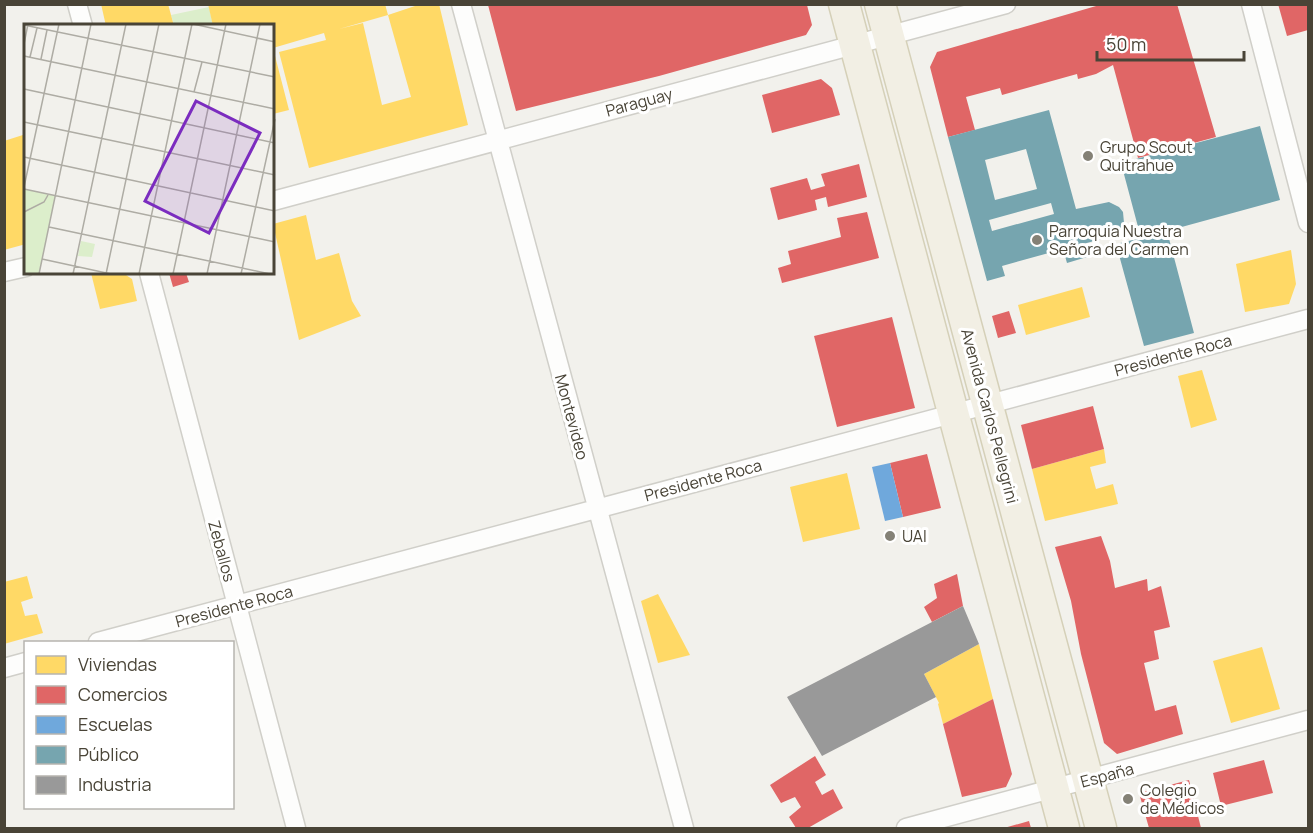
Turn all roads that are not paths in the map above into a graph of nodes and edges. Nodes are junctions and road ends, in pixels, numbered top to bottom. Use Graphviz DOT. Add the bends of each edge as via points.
graph roads {
  1 [pos="78,4"];
  2 [pos="461,4"];
  3 [pos="844,4"];
  4 [pos="880,4"];
  5 [pos="1006,4"];
  6 [pos="1251,4"];
  7 [pos="83,24"];
  8 [pos="888,36"];
  9 [pos="854,45"];
  10 [pos="498,140"];
  11 [pos="274,201"];
  12 [pos="1308,223"];
  13 [pos="24,267"];
  14 [pos="4,272"];
  15 [pos="149,274"];
  16 [pos="1308,319"];
  17 [pos="987,405"];
  18 [pos="953,414"];
  19 [pos="597,509"];
  20 [pos="237,605"];
  21 [pos="102,641"];
  22 [pos="24,663"];
  23 [pos="4,668"];
  24 [pos="1308,720"];
  25 [pos="1088,780"];
  26 [pos="1054,789"];
  27 [pos="296,828"];
  28 [pos="684,828"];
  29 [pos="906,828"];
  30 [pos="1064,828"];
  31 [pos="1101,828"];
  1 -- 7 [label="street"];
  2 -- 10 [label="street, Montevideo"];
  3 -- 9 [label="main road"];
  4 -- 8 [label="main road, Avenida Carlos Pellegrini"];
  5 -- 8 [label="street, Paraguay"];
  6 -- 12 [label="street"];
  8 -- 9 [label="street, Paraguay"];
  8 -- 17 [label="main road, Avenida Carlos Pellegrini"];
  9 -- 10 [label="street, Paraguay"];
  9 -- 18 [label="main road"];
  10 -- 11 [label="street, Paraguay"];
  10 -- 19 [label="street, Montevideo"];
  13 -- 14 [label="street"];
  15 -- 20 [label="street, Zeballos"];
  16 -- 17 [label="street, Presidente Roca"];
  17 -- 18 [label="street, Presidente Roca"];
  17 -- 25 [label="main road, Avenida Carlos Pellegrini"];
  18 -- 19 [label="street, Presidente Roca"];
  18 -- 26 [label="main road"];
  19 -- 20 [label="street, Presidente Roca"];
  19 -- 28 [label="street, Montevideo"];
  20 -- 21 [label="street, Presidente Roca"];
  20 -- 27 [label="street, Zeballos"];
  22 -- 23 [label="street"];
  24 -- 25 [label="street, España"];
  25 -- 26 [label="street, España"];
  25 -- 31 [label="main road, Avenida Carlos Pellegrini"];
  26 -- 29 [label="street, España"];
  26 -- 30 [label="main road"];
}
